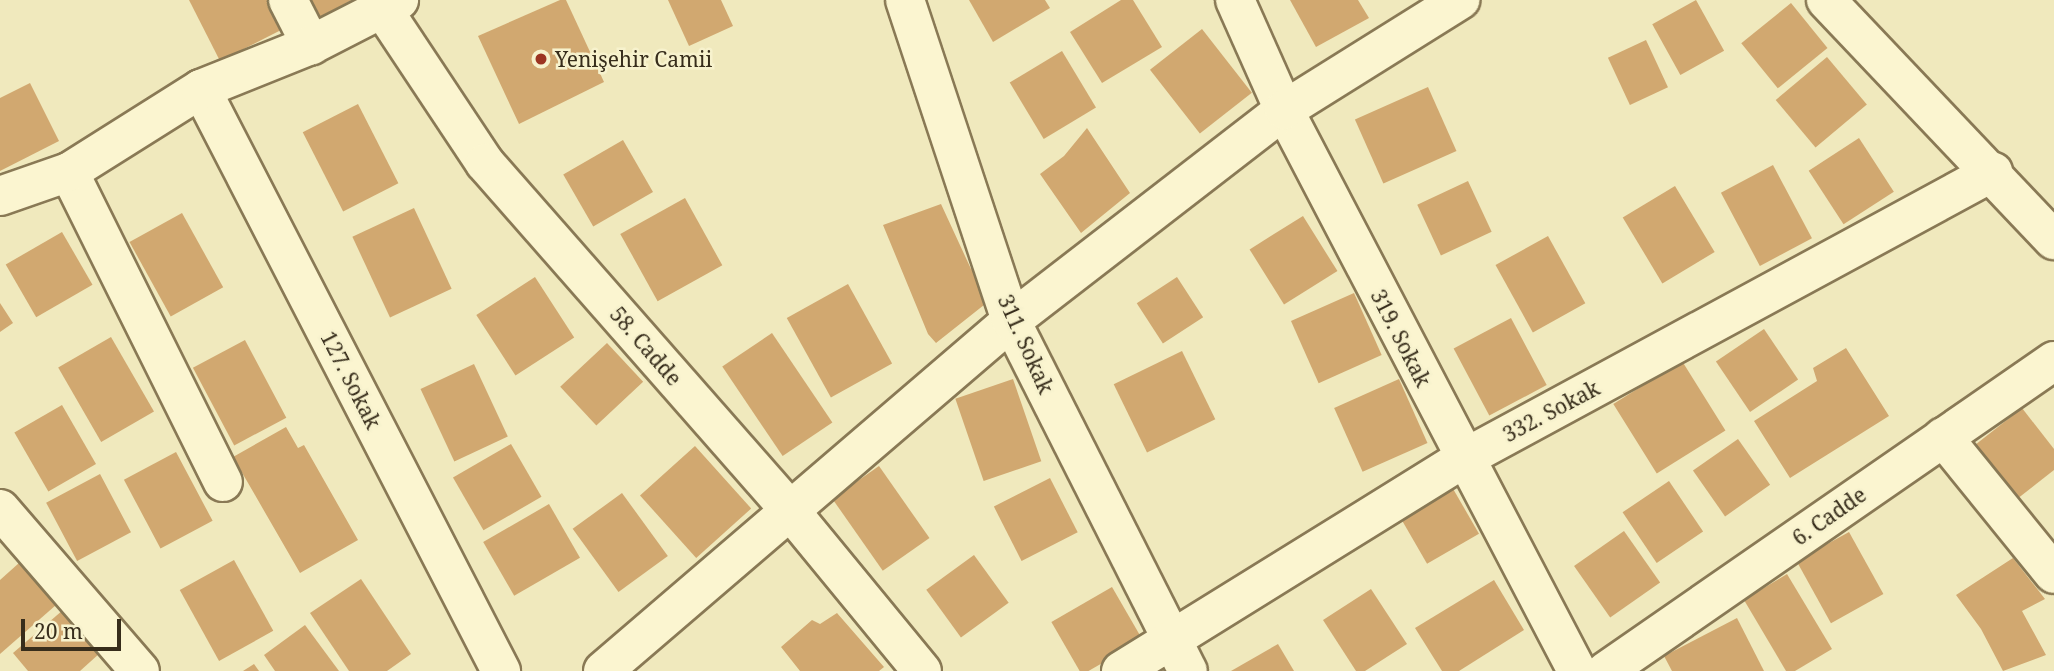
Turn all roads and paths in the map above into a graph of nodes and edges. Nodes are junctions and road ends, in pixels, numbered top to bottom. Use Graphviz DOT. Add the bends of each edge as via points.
graph roads {
  1 [pos="288,0"];
  2 [pos="905,0"];
  3 [pos="1236,0"];
  4 [pos="1460,0"];
  5 [pos="1826,0"];
  6 [pos="391,5"];
  7 [pos="311,45"];
  8 [pos="201,89"];
  9 [pos="1284,110"];
  10 [pos="69,172"];
  11 [pos="1993,172"];
  12 [pos="0,196"];
  13 [pos="2054,240"];
  14 [pos="1012,321"];
  15 [pos="2054,361"];
  16 [pos="1943,437"];
  17 [pos="1463,459"];
  18 [pos="223,482"];
  19 [pos="788,508"];
  20 [pos="0,509"];
  21 [pos="2054,574"];
  22 [pos="1179,657"];
  23 [pos="140,671"];
  24 [pos="501,671"];
  25 [pos="603,671"];
  26 [pos="922,671"];
  27 [pos="1121,671"];
  28 [pos="1577,671"];
  29 [pos="1605,671"];
  1 -- 7 [label="street"];
  2 -- 14 [label="street, 311. Sokak"];
  3 -- 9 [label="street, 319. Sokak"];
  4 -- 9 [label="street"];
  5 -- 11 [label="street"];
  6 -- 7 [label="street"];
  6 -- 19 [label="street, 58. Cadde" via="485,163"];
  7 -- 8 [label="street"];
  8 -- 10 [label="street"];
  8 -- 24 [label="street, 127. Sokak"];
  9 -- 14 [label="street"];
  9 -- 17 [label="street, 319. Sokak"];
  10 -- 12 [label="street"];
  10 -- 18 [label="street"];
  11 -- 13 [label="street"];
  11 -- 17 [label="street, 332. Sokak"];
  14 -- 19 [label="street"];
  14 -- 22 [label="street, 311. Sokak"];
  15 -- 16 [label="street, 6. Cadde"];
  16 -- 21 [label="street"];
  16 -- 29 [label="street, 6. Cadde"];
  17 -- 22 [label="street, 332. Sokak"];
  17 -- 28 [label="street, 319. Sokak"];
  19 -- 25 [label="street"];
  19 -- 26 [label="street, 58. Cadde"];
  20 -- 23 [label="street"];
  22 -- 27 [label="street, 332. Sokak"];
}
